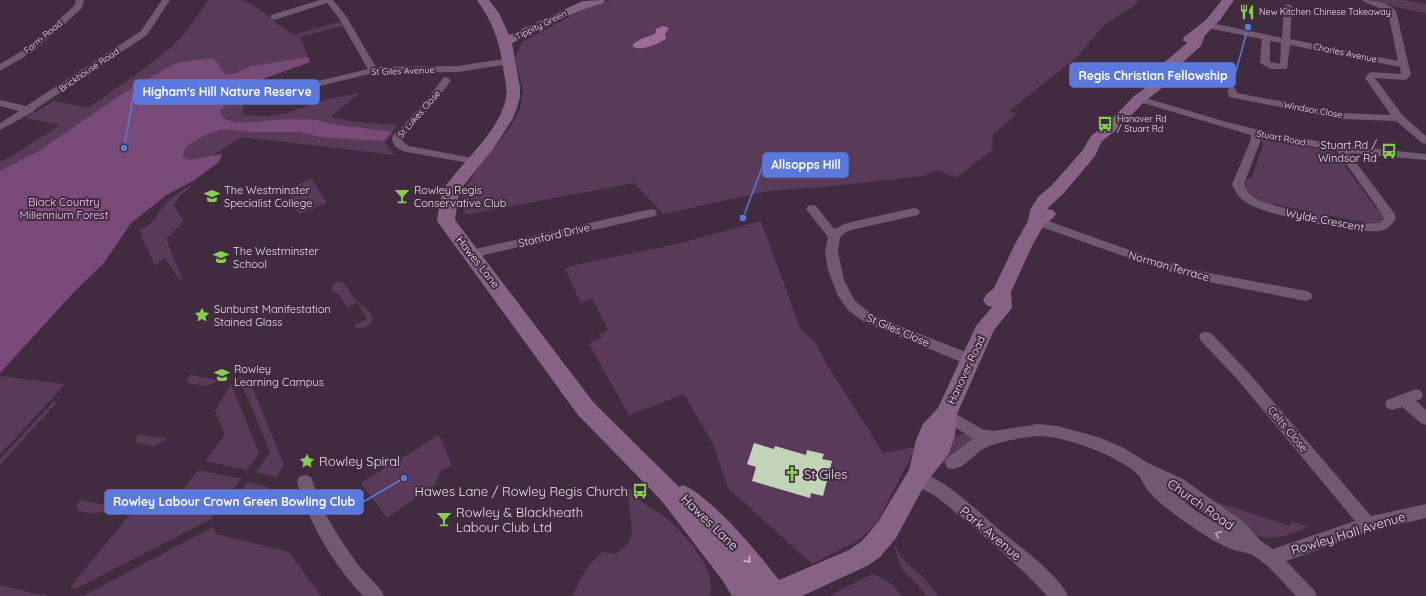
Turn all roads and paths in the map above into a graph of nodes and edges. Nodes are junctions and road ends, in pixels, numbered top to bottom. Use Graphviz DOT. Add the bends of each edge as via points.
graph roads {
  1 [pos="80,0"];
  2 [pos="166,0"];
  3 [pos="328,0"];
  4 [pos="483,0"];
  5 [pos="599,0"];
  6 [pos="1228,0"];
  7 [pos="1365,0"];
  8 [pos="1288,6"];
  9 [pos="274,17"];
  10 [pos="1203,30"];
  11 [pos="1266,37"];
  12 [pos="1287,40"];
  13 [pos="505,41"];
  14 [pos="509,61"];
  15 [pos="1404,65"];
  16 [pos="0,68"];
  17 [pos="373,70"];
  18 [pos="446,80"];
  19 [pos="1232,90"];
  20 [pos="275,94"];
  21 [pos="1139,98"];
  22 [pos="0,103"];
  23 [pos="29,110"];
  24 [pos="1399,118"];
  25 [pos="0,127"];
  26 [pos="1256,133"];
  27 [pos="1426,141"];
  28 [pos="1341,149"];
  29 [pos="1426,157"];
  30 [pos="474,161"];
  31 [pos="812,209"];
  32 [pos="914,212"];
  33 [pos="650,213"];
  34 [pos="1037,221"];
  35 [pos="834,237"];
  36 [pos="471,254"];
  37 [pos="1306,296"];
  38 [pos="1206,337"];
  39 [pos="971,360"];
  40 [pos="1404,400"];
  41 [pos="946,414"];
  42 [pos="1426,419"];
  43 [pos="994,437"];
  44 [pos="636,460"];
  45 [pos="953,464"];
  46 [pos="918,477"];
  47 [pos="305,482"];
  48 [pos="1423,515"];
  49 [pos="1368,524"];
  50 [pos="1271,558"];
  51 [pos="375,596"];
  52 [pos="746,596"];
  53 [pos="774,596"];
  54 [pos="1059,596"];
  55 [pos="1308,596"];
  1 -- 16 [label="street, Farm Road" via="79,6 33,48"];
  2 -- 23 [label="street, Brickhouse Road" via="144,32"];
  3 -- 9 [label="street"];
  3 -- 17 [label="street" via="342,16"];
  4 -- 13 [label="street, Hawes Lane"];
  5 -- 13 [label="street, Tippity Green" via="580,6"];
  6 -- 10 [label="street, Hanover Road"];
  7 -- 15 [label="street" via="1392,11"];
  8 -- 12 [label="street"];
  10 -- 11 [label="street, Charles Avenue"];
  10 -- 21 [label="street, Hanover Road" via="1196,43 1183,51 1161,75 1156,86"];
  11 -- 12 [label="street, Charles Avenue"];
  11 -- 12 [label="street" via="1265,63 1275,67 1284,67"];
  12 -- 15 [label="street, Charles Avenue"];
  13 -- 14 [label="street, Hawes Lane"];
  14 -- 17 [label="street, St Giles Avenue" via="458,69"];
  14 -- 30 [label="street, Hawes Lane" via="513,96 511,105 499,127"];
  15 -- 24 [label="street" via="1404,78 1377,74 1370,78"];
  17 -- 20 [label="street, St Giles Avenue"];
  18 -- 30 [label="street, St Lukes Close" via="432,101 397,138 397,142 407,149"];
  19 -- 24 [label="street, Windsor Close" via="1232,95 1320,113"];
  21 -- 26 [label="street, Stuart Road"];
  21 -- 34 [label="street, Hanover Road" via="1114,125 1105,143 1089,153 1058,189 1048,213"];
  22 -- 23 [label="street"];
  23 -- 25 [label="street, Brickhouse Road"];
  24 -- 27 [label="street"];
  26 -- 28 [label="street, Stuart Road"];
  26 -- 28 [label="street, Wylde Crescent" via="1256,142 1238,184 1239,189 1250,200 1270,209 1361,227 1378,228 1384,225 1390,218 1388,213"];
  28 -- 29 [label="street, Stuart Road"];
  30 -- 36 [label="street, Hawes Lane" via="451,190 446,221"];
  31 -- 35 [label="street"];
  32 -- 35 [label="street" via="847,227"];
  33 -- 36 [label="street, Stanford Drive" via="635,211"];
  34 -- 37 [label="street, Norman Terrace" via="1161,265 1242,285"];
  34 -- 39 [label="street, Hanover Road" via="1002,292 1002,308 986,326"];
  35 -- 39 [label="street, St Giles Close" via="831,244 841,290 858,312 869,319"];
  36 -- 44 [label="street, Hawes Lane" via="586,409"];
  38 -- 49 [label="street, Celts Close" via="1244,376"];
  39 -- 41 [label="street, Hanover Road"];
  40 -- 42 [label="street"];
  41 -- 43 [label="street, Church Road" via="979,435"];
  41 -- 46 [label="street, Hanover Road" via="940,448"];
  43 -- 45 [label="street, Church Road" via="978,444"];
  43 -- 50 [label="street, Church Road" via="1038,430 1058,432 1119,452 1142,468 1155,487 1190,516 1212,531 1235,542 1255,547"];
  44 -- 52 [label="street, Hawes Lane" via="691,519 732,572"];
  44 -- 53 [label="street, Hawes Lane, one-way" via="668,482 706,516 738,549"];
  46 -- 53 [label="street, Hanover Road" via="887,530 871,549 858,558"];
  46 -- 54 [label="street, Park Avenue" via="942,492 1034,569"];
  47 -- 51 [label="street" via="311,503 333,544"];
  48 -- 49 [label="street, Rowley Hall Avenue"];
  49 -- 50 [label="street, Rowley Hall Avenue"];
  50 -- 55 [label="street, Church Road"];
}
